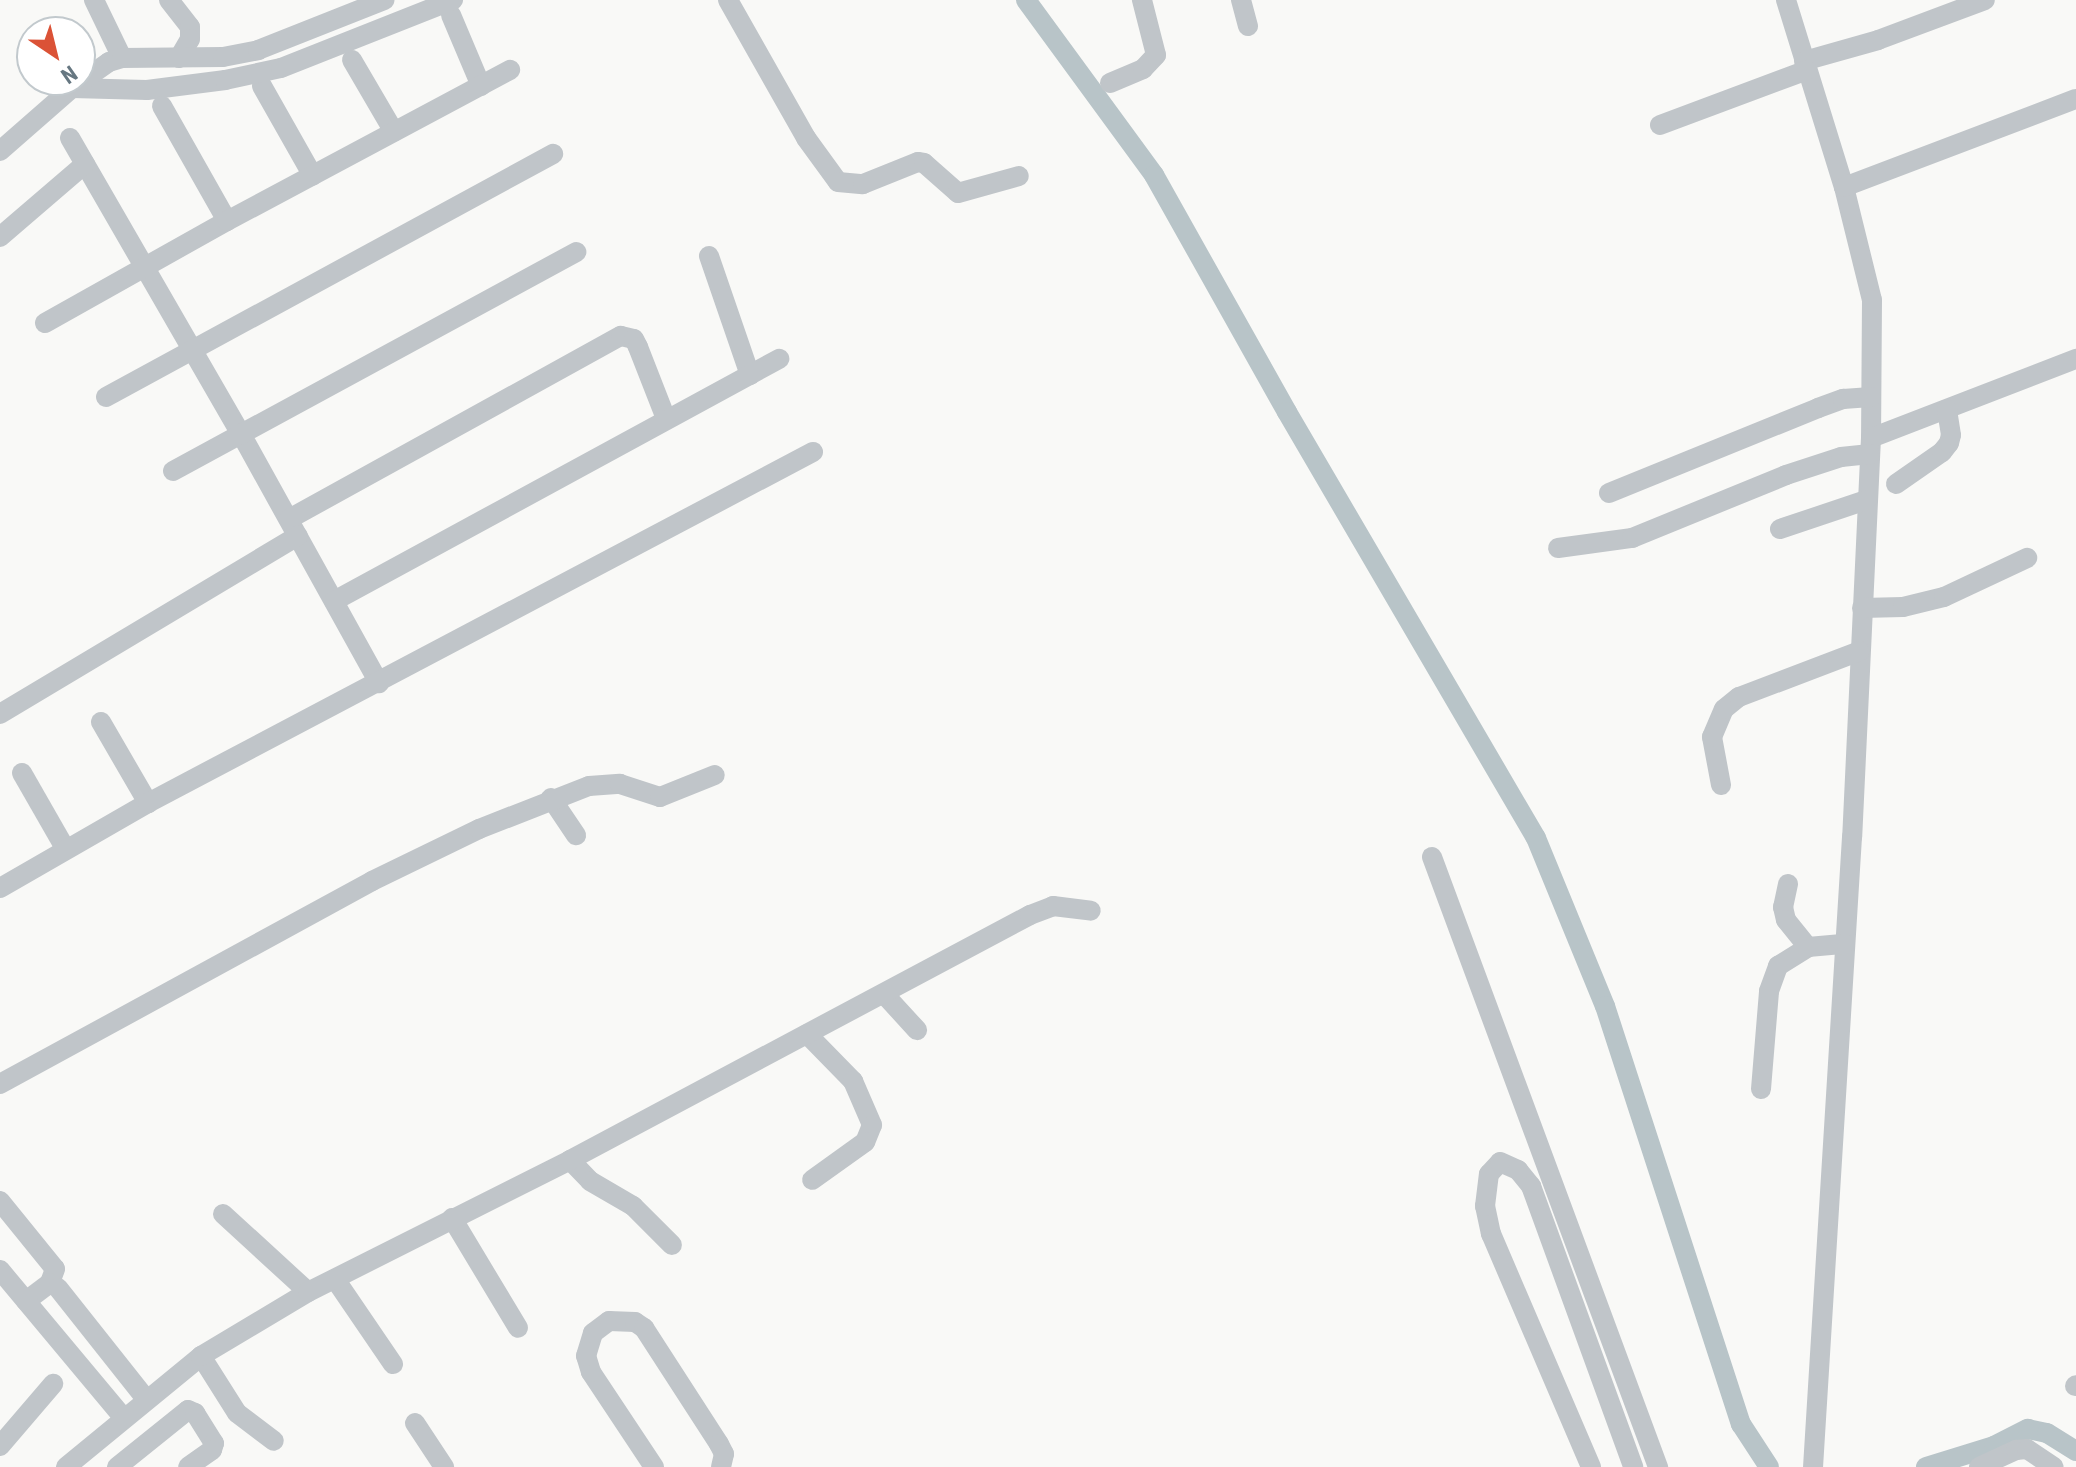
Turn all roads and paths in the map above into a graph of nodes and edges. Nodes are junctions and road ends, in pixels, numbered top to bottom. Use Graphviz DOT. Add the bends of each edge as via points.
graph roads {
  1 [pos="94,0"];
  2 [pos="169,0"];
  3 [pos="384,0"];
  4 [pos="728,0"];
  5 [pos="1142,0"];
  6 [pos="1241,0"];
  7 [pos="1786,0"];
  8 [pos="1985,0"];
  9 [pos="452,8"];
  10 [pos="1248,26"];
  11 [pos="122,58"];
  12 [pos="179,58"];
  13 [pos="352,60"];
  14 [pos="1805,66"];
  15 [pos="510,70"];
  16 [pos="96,71"];
  17 [pos="1110,83"];
  18 [pos="262,86"];
  19 [pos="481,86"];
  20 [pos="96,89"];
  21 [pos="63,96"];
  22 [pos="2076,99"];
  23 [pos="162,106"];
  24 [pos="1660,125"];
  25 [pos="394,132"];
  26 [pos="70,138"];
  27 [pos="0,151"];
  28 [pos="553,154"];
  29 [pos="85,164"];
  30 [pos="313,176"];
  31 [pos="1019,176"];
  32 [pos="1844,187"];
  33 [pos="227,221"];
  34 [pos="0,237"];
  35 [pos="576,252"];
  36 [pos="709,256"];
  37 [pos="144,266"];
  38 [pos="45,323"];
  39 [pos="192,349"];
  40 [pos="779,359"];
  41 [pos="2076,359"];
  42 [pos="750,375"];
  43 [pos="106,397"];
  44 [pos="1871,397"];
  45 [pos="1947,409"];
  46 [pos="666,419"];
  47 [pos="241,434"];
  48 [pos="1870,446"];
  49 [pos="813,452"];
  50 [pos="173,471"];
  51 [pos="1896,484"];
  52 [pos="1609,493"];
  53 [pos="1866,500"];
  54 [pos="293,527"];
  55 [pos="1780,529"];
  56 [pos="1558,548"];
  57 [pos="2027,558"];
  58 [pos="334,601"];
  59 [pos="1862,608"];
  60 [pos="1860,651"];
  61 [pos="379,683"];
  62 [pos="0,714"];
  63 [pos="101,722"];
  64 [pos="22,773"];
  65 [pos="715,775"];
  66 [pos="1721,785"];
  67 [pos="551,798"];
  68 [pos="148,803"];
  69 [pos="576,835"];
  70 [pos="65,848"];
  71 [pos="1432,857"];
  72 [pos="1788,884"];
  73 [pos="0,888"];
  74 [pos="1091,911"];
  75 [pos="1845,944"];
  76 [pos="1808,947"];
  77 [pos="884,994"];
  78 [pos="917,1030"];
  79 [pos="807,1034"];
  80 [pos="0,1084"];
  81 [pos="1761,1089"];
  82 [pos="570,1160"];
  83 [pos="812,1180"];
  84 [pos="0,1201"];
  85 [pos="223,1214"];
  86 [pos="452,1218"];
  87 [pos="672,1245"];
  88 [pos="0,1270"];
  89 [pos="335,1279"];
  90 [pos="58,1288"];
  91 [pos="308,1292"];
  92 [pos="26,1301"];
  93 [pos="518,1328"];
  94 [pos="201,1356"];
  95 [pos="393,1364"];
  96 [pos="53,1384"];
  97 [pos="146,1399"];
  98 [pos="123,1417"];
  99 [pos="415,1423"];
  100 [pos="274,1441"];
  101 [pos="0,1446"];
  102 [pos="66,1467"];
  103 [pos="117,1467"];
  104 [pos="188,1467"];
  105 [pos="444,1467"];
  106 [pos="654,1467"];
  107 [pos="721,1467"];
  108 [pos="1591,1467"];
  109 [pos="1633,1467"];
  110 [pos="1658,1467"];
  111 [pos="1813,1467"];
  112 [pos="1979,1467"];
  113 [pos="2054,1467"];
  1 -- 11 [label="street"];
  2 -- 12 [label="street" via="190,27 190,39"];
  3 -- 12 [label="street" via="258,50"];
  4 -- 31 [label="street" via="806,138 838,182 863,184 918,162 958,193"];
  5 -- 17 [label="street" via="1156,55 1143,69"];
  6 -- 10 [label="street"];
  7 -- 14 [label="street"];
  8 -- 14 [label="street"];
  9 -- 19 [label="street"];
  9 -- 20 [label="street" via="281,68 147,90"];
  11 -- 12 [label="street"];
  11 -- 16 [label="street"];
  13 -- 25 [label="street"];
  14 -- 24 [label="street"];
  14 -- 32 [label="street"];
  15 -- 19 [label="street"];
  18 -- 30 [label="street"];
  19 -- 25 [label="street"];
  21 -- 27 [label="street"];
  22 -- 32 [label="street"];
  23 -- 33 [label="street"];
  25 -- 30 [label="street"];
  26 -- 29 [label="street"];
  28 -- 39 [label="street"];
  29 -- 34 [label="street"];
  29 -- 37 [label="street"];
  30 -- 33 [label="street"];
  32 -- 44 [label="street" via="1872,300"];
  33 -- 37 [label="street"];
  35 -- 47 [label="street"];
  36 -- 42 [label="street"];
  37 -- 38 [label="street"];
  37 -- 39 [label="street"];
  39 -- 43 [label="street"];
  39 -- 47 [label="street"];
  40 -- 42 [label="street"];
  41 -- 45 [label="street"];
  42 -- 46 [label="street"];
  44 -- 48 [label="street"];
  44 -- 52 [label="street" via="1831,404"];
  45 -- 48 [label="street"];
  45 -- 51 [label="street" via="1949,443"];
  46 -- 54 [label="street" via="634,339 621,336"];
  46 -- 58 [label="street"];
  47 -- 50 [label="street"];
  47 -- 54 [label="street"];
  48 -- 53 [label="street"];
  48 -- 56 [label="street" via="1632,538"];
  49 -- 61 [label="street"];
  53 -- 55 [label="street"];
  53 -- 59 [label="street"];
  54 -- 58 [label="street"];
  54 -- 62 [label="street"];
  57 -- 59 [label="street" via="1944,597 1903,607"];
  58 -- 61 [label="street"];
  59 -- 60 [label="street"];
  60 -- 66 [label="street" via="1739,697 1724,709 1712,737"];
  60 -- 75 [label="street"];
  61 -- 68 [label="street"];
  63 -- 68 [label="street"];
  64 -- 70 [label="street"];
  65 -- 67 [label="street" via="660,797 607,782"];
  67 -- 69 [label="street"];
  67 -- 80 [label="street" via="372,881"];
  68 -- 70 [label="street"];
  70 -- 73 [label="street"];
  71 -- 110 [label="street"];
  72 -- 76 [label="street" via="1786,920"];
  74 -- 77 [label="street" via="1053,906 1030,915"];
  75 -- 76 [label="street"];
  75 -- 111 [label="street"];
  76 -- 81 [label="street" via="1788,957 1772,977"];
  77 -- 78 [label="street"];
  77 -- 79 [label="street"];
  79 -- 82 [label="street"];
  79 -- 83 [label="street" via="853,1081 872,1125 865,1142"];
  82 -- 86 [label="street"];
  82 -- 87 [label="street" via="590,1181 633,1206"];
  84 -- 92 [label="street" via="55,1269 50,1283"];
  85 -- 91 [label="street"];
  86 -- 89 [label="street"];
  86 -- 93 [label="street"];
  88 -- 92 [label="street"];
  89 -- 91 [label="street"];
  89 -- 95 [label="street"];
  90 -- 97 [label="street"];
  91 -- 94 [label="street"];
  92 -- 98 [label="street"];
  94 -- 97 [label="street"];
  94 -- 100 [label="street" via="237,1413"];
  96 -- 101 [label="street"];
  97 -- 98 [label="street"];
  98 -- 102 [label="street"];
  99 -- 105 [label="street"];
  103 -- 104 [label="street" via="188,1410 214,1443"];
  106 -- 107 [label="street" via="591,1372 586,1356 593,1333 609,1321 635,1322 644,1328 719,1444 724,1454"];
  108 -- 109 [label="street" via="1491,1234 1485,1206 1489,1174 1500,1162 1518,1170 1531,1186"];
  112 -- 113 [label="street" via="2027,1449"];
}
